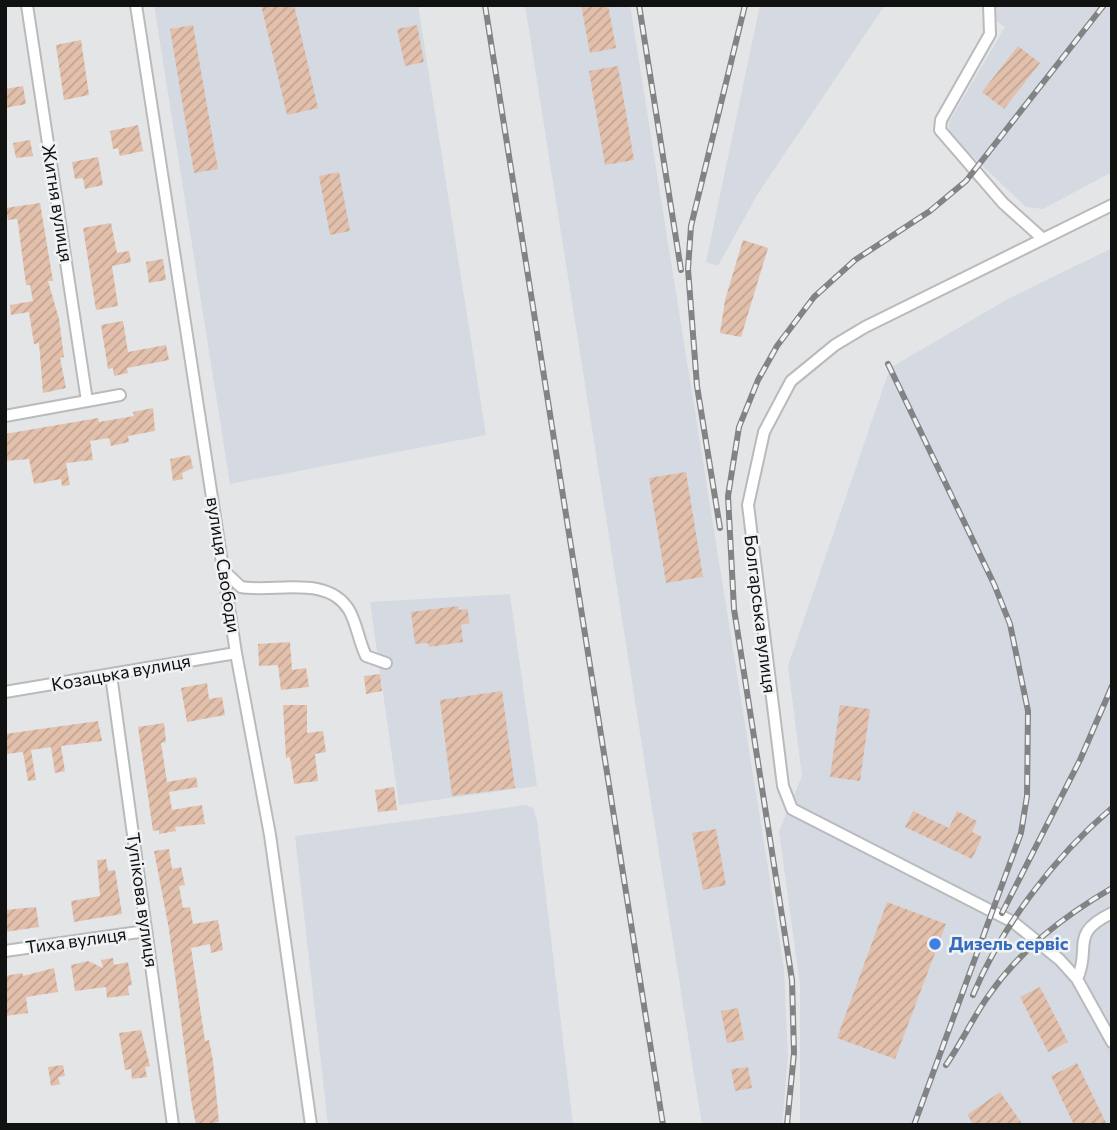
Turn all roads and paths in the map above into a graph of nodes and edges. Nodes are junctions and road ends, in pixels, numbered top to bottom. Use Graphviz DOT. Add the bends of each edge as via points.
graph roads {
  1 [pos="27,5"];
  2 [pos="136,5"];
  3 [pos="1001,5"];
  4 [pos="989,7"];
  5 [pos="1112,205"];
  6 [pos="1043,239"];
  7 [pos="120,395"];
  8 [pos="87,401"];
  9 [pos="5,416"];
  10 [pos="224,570"];
  11 [pos="236,653"];
  12 [pos="386,663"];
  13 [pos="111,675"];
  14 [pos="5,692"];
  15 [pos="1112,913"];
  16 [pos="146,931"];
  17 [pos="5,951"];
  18 [pos="1077,979"];
  19 [pos="1112,1042"];
  20 [pos="173,1125"];
  21 [pos="311,1125"];
  1 -- 8 [label="street, Житня вулиця"];
  2 -- 10 [label="street, вулиця Свободи"];
  3 -- 4 [label="street"];
  4 -- 6 [label="street" via="990,34 941,120 940,130 1003,203"];
  5 -- 6 [label="street, Болгарська вулиця"];
  6 -- 18 [label="street, Болгарська вулиця" via="865,327 791,381 764,432 748,505 783,786 792,809 994,910 1060,960"];
  7 -- 8 [label="street"];
  8 -- 9 [label="street"];
  10 -- 11 [label="street, вулиця Свободи"];
  10 -- 12 [label="street" via="241,587 307,588 332,595 349,610 366,656"];
  11 -- 13 [label="street, Козацька вулиця"];
  11 -- 21 [label="street, вулиця Свободи" via="270,835"];
  13 -- 14 [label="street, Козацька вулиця"];
  13 -- 16 [label="street, Тупікова вулиця"];
  15 -- 18 [label="street" via="1088,928"];
  16 -- 17 [label="street, Тиха вулиця"];
  16 -- 20 [label="street, Тупікова вулиця"];
  18 -- 19 [label="street, Болгарська вулиця"];
}
